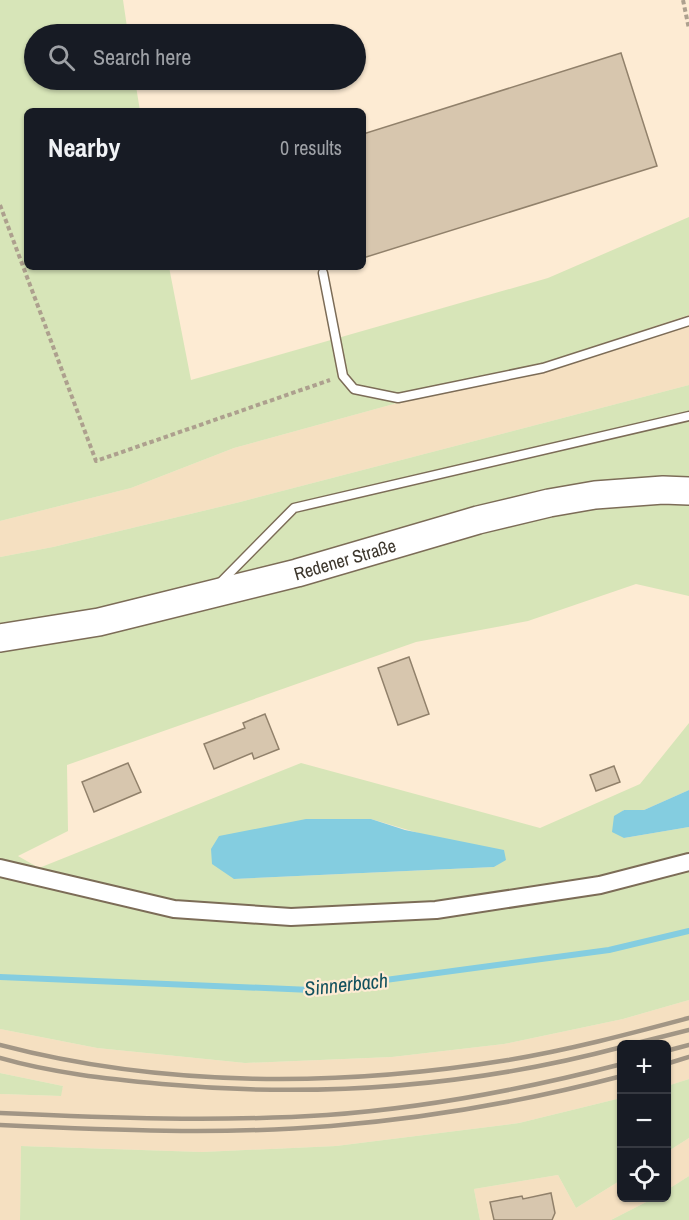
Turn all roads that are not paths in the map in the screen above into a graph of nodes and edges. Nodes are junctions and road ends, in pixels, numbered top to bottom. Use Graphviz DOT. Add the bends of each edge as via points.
graph roads {
  1 [pos="323,273"];
  2 [pos="689,321"];
  3 [pos="689,416"];
  4 [pos="689,491"];
  5 [pos="208,595"];
  6 [pos="0,638"];
  7 [pos="689,862"];
  8 [pos="0,868"];
  1 -- 2 [label="lane" via="343,375 354,388 398,398 543,368"];
  3 -- 5 [label="lane" via="294,508"];
  4 -- 5 [label="main road, Redener Straße" via="595,495 549,502"];
  5 -- 6 [label="main road, Redener Straße" via="99,622"];
  7 -- 8 [label="street" via="600,885 436,910 291,917 174,909"];
}
